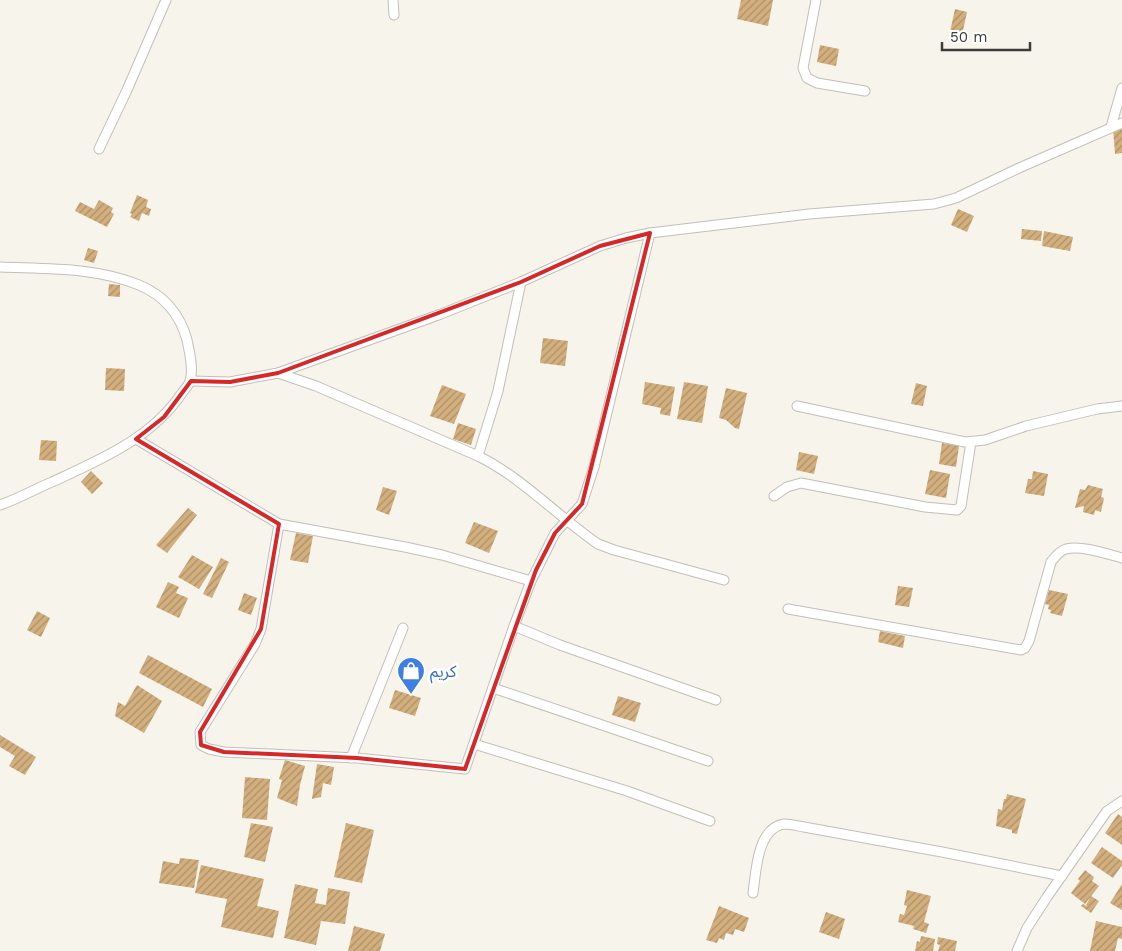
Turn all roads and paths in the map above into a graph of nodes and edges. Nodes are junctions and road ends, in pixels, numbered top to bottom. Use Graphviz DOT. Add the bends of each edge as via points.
graph roads {
  1 [pos="166,0"];
  2 [pos="393,0"];
  3 [pos="816,0"];
  4 [pos="394,15"];
  5 [pos="1122,88"];
  6 [pos="866,91"];
  7 [pos="1122,123"];
  8 [pos="1111,127"];
  9 [pos="99,148"];
  10 [pos="650,233"];
  11 [pos="0,267"];
  12 [pos="521,282"];
  13 [pos="278,373"];
  14 [pos="190,381"];
  15 [pos="797,406"];
  16 [pos="1122,406"];
  17 [pos="136,439"];
  18 [pos="971,442"];
  19 [pos="478,456"];
  20 [pos="774,496"];
  21 [pos="0,505"];
  22 [pos="567,521"];
  23 [pos="279,524"];
  24 [pos="1122,558"];
  25 [pos="532,580"];
  26 [pos="724,580"];
  27 [pos="788,609"];
  28 [pos="514,626"];
  29 [pos="403,628"];
  30 [pos="493,688"];
  31 [pos="716,700"];
  32 [pos="474,744"];
  33 [pos="351,758"];
  34 [pos="708,761"];
  35 [pos="1122,801"];
  36 [pos="710,821"];
  37 [pos="1062,876"];
  38 [pos="753,893"];
  39 [pos="1017,951"];
  1 -- 9 [label="street"];
  2 -- 4 [label="street"];
  3 -- 6 [label="street" via="803,68 807,78 816,83"];
  5 -- 8 [label="street"];
  7 -- 8 [label="street"];
  8 -- 10 [label="street" via="978,189 941,202"];
  10 -- 12 [label="street" via="600,246"];
  10 -- 22 [label="street" via="594,467 582,504"];
  11 -- 14 [label="street" via="97,273 140,285 160,296 175,313 185,333 190,354"];
  12 -- 13 [label="street"];
  12 -- 19 [label="street" via="498,391"];
  13 -- 14 [label="street" via="230,382"];
  13 -- 19 [label="street"];
  14 -- 17 [label="street" via="164,417"];
  15 -- 18 [label="street"];
  16 -- 18 [label="street" via="1082,412"];
  17 -- 21 [label="street"];
  17 -- 23 [label="street"];
  18 -- 20 [label="street" via="957,510 925,507 801,483"];
  19 -- 22 [label="street" via="514,478"];
  22 -- 25 [label="street" via="555,533"];
  22 -- 26 [label="street" via="598,544"];
  23 -- 25 [label="street" via="433,553"];
  23 -- 33 [label="street" via="261,629 200,732 201,744 224,752"];
  24 -- 27 [label="street" via="1077,548 1058,553 1051,562 1029,641 1021,650"];
  25 -- 28 [label="street"];
  28 -- 30 [label="street"];
  28 -- 31 [label="street"];
  29 -- 33 [label="street"];
  30 -- 32 [label="street"];
  30 -- 34 [label="street"];
  32 -- 33 [label="street" via="465,769"];
  32 -- 36 [label="street" via="627,791"];
  35 -- 37 [label="street" via="1107,811"];
  37 -- 38 [label="street" via="782,824 767,834 761,845"];
  37 -- 39 [label="street" via="1027,928"];
}
